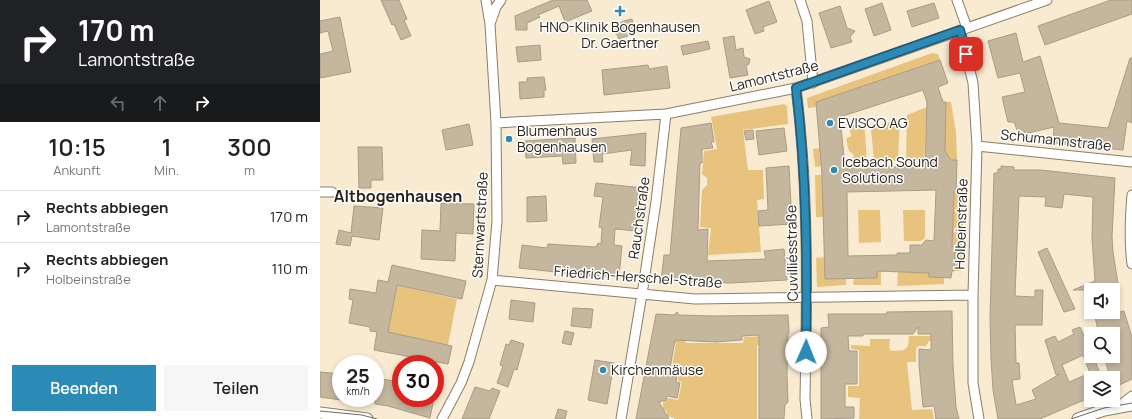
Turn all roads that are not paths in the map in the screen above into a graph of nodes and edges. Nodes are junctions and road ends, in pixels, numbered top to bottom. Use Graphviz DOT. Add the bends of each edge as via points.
graph roads {
  1 [pos="486,0"];
  2 [pos="501,0"];
  3 [pos="800,0"];
  4 [pos="957,0"];
  5 [pos="1047,0"];
  6 [pos="490,24"];
  7 [pos="964,29"];
  8 [pos="812,82"];
  9 [pos="796,88"];
  10 [pos="666,114"];
  11 [pos="496,123"];
  12 [pos="977,146"];
  13 [pos="1132,162"];
  14 [pos="320,192"];
  15 [pos="332,192"];
  16 [pos="1132,195"];
  17 [pos="1132,264"];
  18 [pos="492,280"];
  19 [pos="642,294"];
  20 [pos="973,295"];
  21 [pos="807,297"];
  22 [pos="1132,396"];
  23 [pos="1120,405"];
  24 [pos="1132,405"];
  25 [pos="1118,407"];
  26 [pos="1120,407"];
  27 [pos="320,413"];
  28 [pos="367,419"];
  29 [pos="442,419"];
  30 [pos="620,419"];
  31 [pos="807,419"];
  32 [pos="979,419"];
  33 [pos="1078,419"];
  1 -- 6 [label="street, Sternwartstraße"];
  2 -- 6 [label="street, Sternwartstraße"];
  3 -- 8 [label="street" via="807,21"];
  4 -- 7 [label="street, Holbeinstraße"];
  5 -- 7 [label="street, Lamontstraße"];
  6 -- 11 [label="street, Sternwartstraße"];
  7 -- 8 [label="street, Lamontstraße"];
  7 -- 12 [label="street, Holbeinstraße" via="973,83"];
  8 -- 9 [label="street, Lamontstraße"];
  9 -- 10 [label="street, Lamontstraße"];
  9 -- 21 [label="street, Cuvilliésstraße" via="802,135"];
  10 -- 11 [label="street, Lamontstraße"];
  10 -- 19 [label="street, Rauchstraße"];
  11 -- 18 [label="street, Sternwartstraße" via="497,221"];
  12 -- 13 [label="street, Schumannstraße"];
  12 -- 20 [label="street, Holbeinstraße"];
  14 -- 15 [label="street"];
  16 -- 17 [label="street"];
  18 -- 19 [label="street, Friedrich-Herschel-Straße"];
  18 -- 29 [label="street, Sternwartstraße" via="469,362"];
  19 -- 21 [label="street, Friedrich-Herschel-Straße" via="695,299"];
  19 -- 30 [label="street, Rauchstraße"];
  20 -- 21 [label="street, Friedrich-Herschel-Straße"];
  20 -- 32 [label="street, Holbeinstraße" via="973,383"];
  21 -- 31 [label="street, Cuvilliésstraße"];
  22 -- 23 [label="street"];
  24 -- 26 [label="street"];
  25 -- 33 [label="street"];
  27 -- 28 [label="street"];
}
